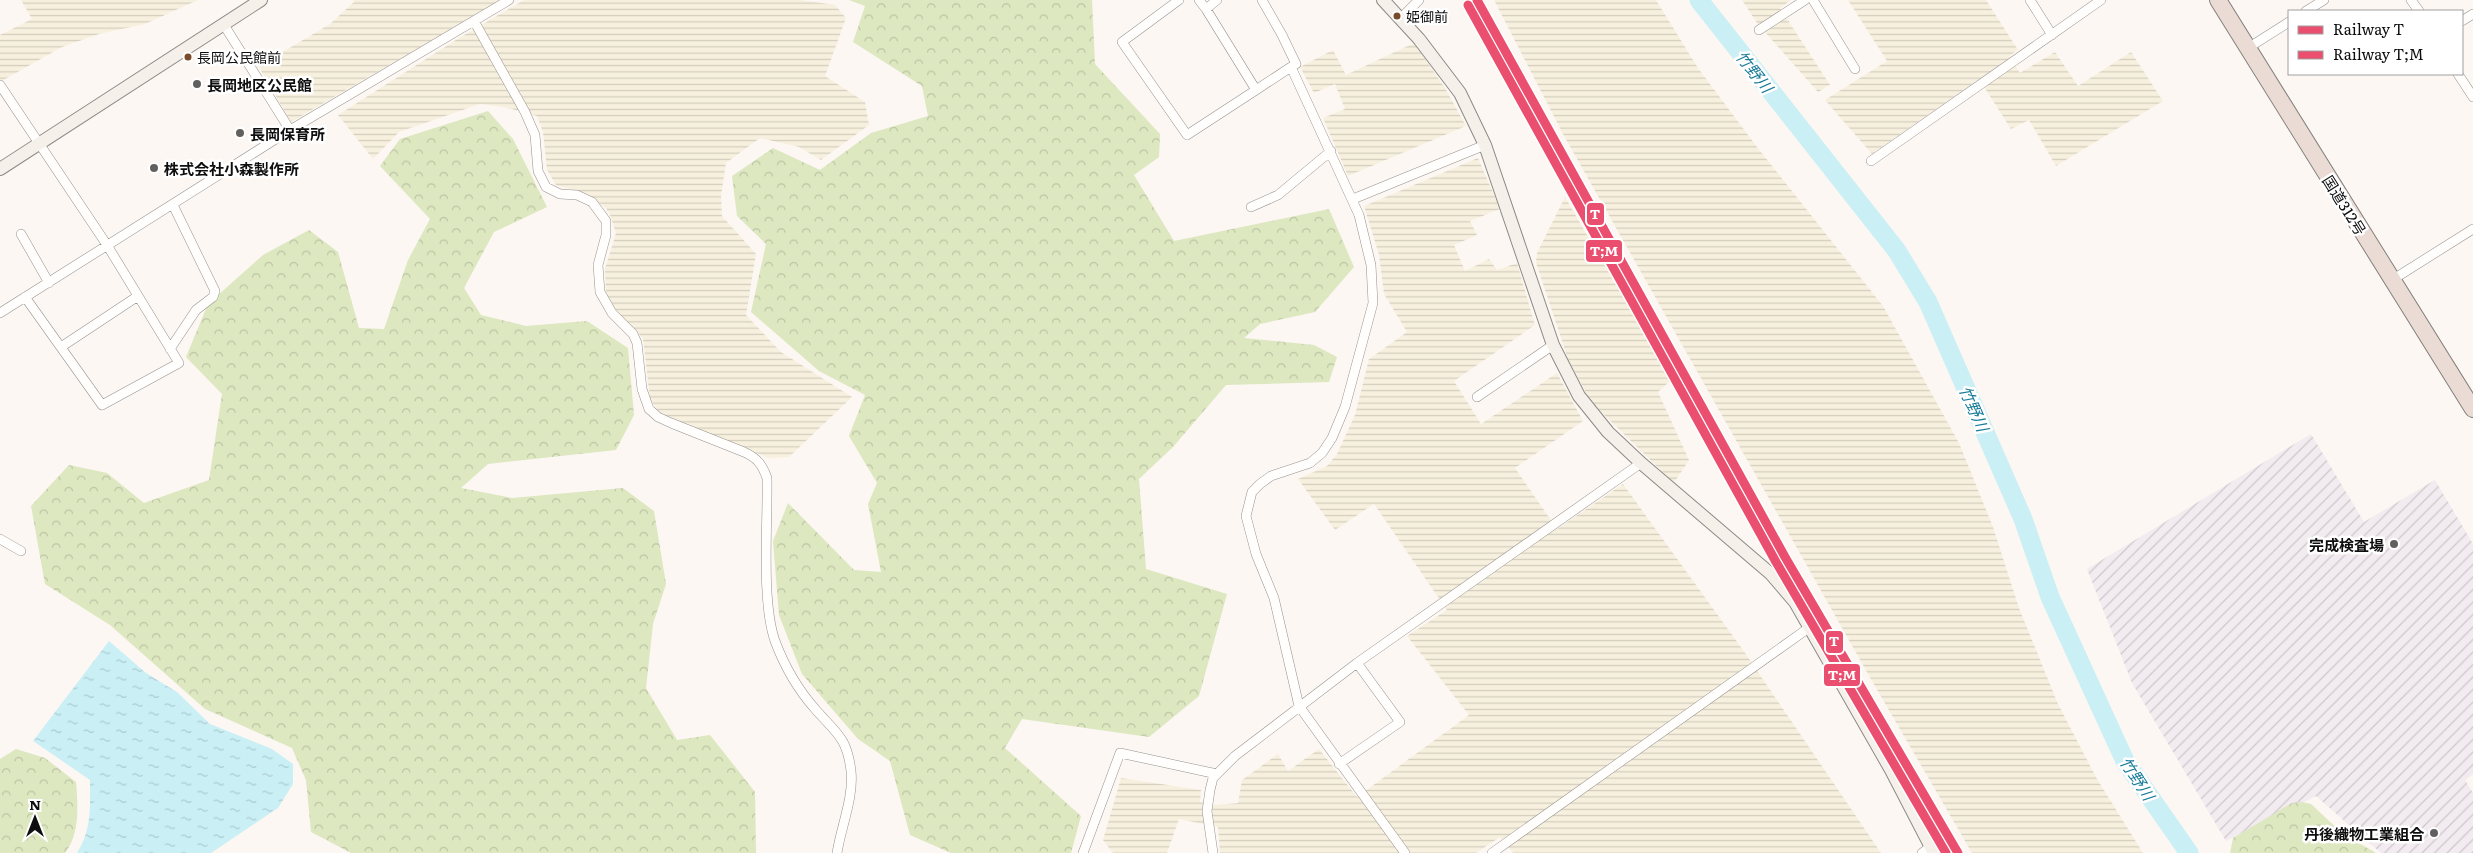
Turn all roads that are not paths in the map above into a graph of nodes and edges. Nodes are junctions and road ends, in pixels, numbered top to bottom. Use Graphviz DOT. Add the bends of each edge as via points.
graph roads {
  1 [pos="261,0"];
  2 [pos="509,0"];
  3 [pos="1179,0"];
  4 [pos="1199,0"];
  5 [pos="1218,0"];
  6 [pos="1262,0"];
  7 [pos="1383,0"];
  8 [pos="1419,0"];
  9 [pos="1805,0"];
  10 [pos="1813,0"];
  11 [pos="2030,0"];
  12 [pos="2101,0"];
  13 [pos="2218,0"];
  14 [pos="2324,0"];
  15 [pos="1206,9"];
  16 [pos="2308,10"];
  17 [pos="1401,18"];
  18 [pos="474,21"];
  19 [pos="2288,23"];
  20 [pos="224,25"];
  21 [pos="1759,30"];
  22 [pos="2052,35"];
  23 [pos="2248,48"];
  24 [pos="1291,67"];
  25 [pos="1855,69"];
  26 [pos="2459,75"];
  27 [pos="0,86"];
  28 [pos="1256,90"];
  29 [pos="2473,97"];
  30 [pos="290,130"];
  31 [pos="40,145"];
  32 [pos="1485,145"];
  33 [pos="1331,151"];
  34 [pos="1871,161"];
  35 [pos="0,169"];
  36 [pos="1353,199"];
  37 [pos="173,205"];
  38 [pos="1251,207"];
  39 [pos="2473,229"];
  40 [pos="21,234"];
  41 [pos="107,245"];
  42 [pos="2392,280"];
  43 [pos="49,283"];
  44 [pos="138,296"];
  45 [pos="25,297"];
  46 [pos="0,312"];
  47 [pos="1553,346"];
  48 [pos="61,347"];
  49 [pos="170,349"];
  50 [pos="1477,397"];
  51 [pos="2473,409"];
  52 [pos="1641,463"];
  53 [pos="0,539"];
  54 [pos="21,551"];
  55 [pos="1810,627"];
  56 [pos="1357,663"];
  57 [pos="1299,706"];
  58 [pos="1339,764"];
  59 [pos="1218,774"];
  60 [pos="1929,851"];
  61 [pos="837,853"];
  62 [pos="1083,853"];
  63 [pos="1214,853"];
  64 [pos="1405,853"];
  65 [pos="1492,853"];
  1 -- 20 [label="street"];
  2 -- 18 [label="street"];
  3 -- 28 [label="street" via="1122,42 1187,136"];
  4 -- 15 [label="street"];
  5 -- 15 [label="street"];
  6 -- 24 [label="street" via="1296,64"];
  7 -- 17 [label="street"];
  8 -- 17 [label="street"];
  9 -- 21 [label="street"];
  10 -- 25 [label="street"];
  11 -- 22 [label="street"];
  12 -- 22 [label="street"];
  13 -- 23 [label="highway, 国道312号"];
  14 -- 16 [label="street"];
  15 -- 28 [label="street"];
  17 -- 32 [label="street" via="1460,93"];
  18 -- 30 [label="street"];
  18 -- 61 [label="street" via="525,112 535,135 538,171 546,186 560,194 577,195 592,202 606,221 606,235 598,265 600,292 612,313 633,334 637,343 642,389 649,409 671,423 755,457 762,465 767,478 769,611 775,640 799,687 815,710 840,735 848,751 851,773"];
  19 -- 23 [label="street"];
  20 -- 30 [label="street"];
  20 -- 31 [label="street"];
  22 -- 34 [label="street"];
  23 -- 42 [label="highway, 国道312号"];
  24 -- 28 [label="street"];
  24 -- 33 [label="street"];
  26 -- 29 [label="street"];
  27 -- 31 [label="street"];
  30 -- 37 [label="street"];
  31 -- 35 [label="street"];
  31 -- 41 [label="street"];
  32 -- 36 [label="street"];
  32 -- 47 [label="street"];
  33 -- 36 [label="street"];
  33 -- 38 [label="street" via="1278,195"];
  36 -- 57 [label="street" via="1366,239 1373,303 1339,426 1322,453 1310,463 1271,476 1260,484 1252,492 1246,516 1256,554 1274,598"];
  37 -- 41 [label="street"];
  37 -- 49 [label="street" via="215,291 213,297 196,310"];
  39 -- 42 [label="street"];
  40 -- 43 [label="street"];
  41 -- 43 [label="street"];
  41 -- 44 [label="street"];
  42 -- 51 [label="highway, 国道312号"];
  43 -- 45 [label="street"];
  44 -- 48 [label="street"];
  44 -- 49 [label="street"];
  45 -- 46 [label="street"];
  45 -- 48 [label="street"];
  47 -- 50 [label="street"];
  47 -- 52 [label="street" via="1588,408"];
  48 -- 49 [label="street" via="102,405 179,363"];
  52 -- 55 [label="street" via="1772,574"];
  52 -- 56 [label="street"];
  53 -- 54 [label="street"];
  55 -- 60 [label="street"];
  55 -- 65 [label="street"];
  56 -- 57 [label="street"];
  56 -- 58 [label="street" via="1400,722"];
  57 -- 58 [label="street"];
  57 -- 59 [label="street" via="1235,756"];
  58 -- 64 [label="street"];
  59 -- 62 [label="street" via="1120,753"];
  59 -- 63 [label="street" via="1213,778 1207,810"];
}
